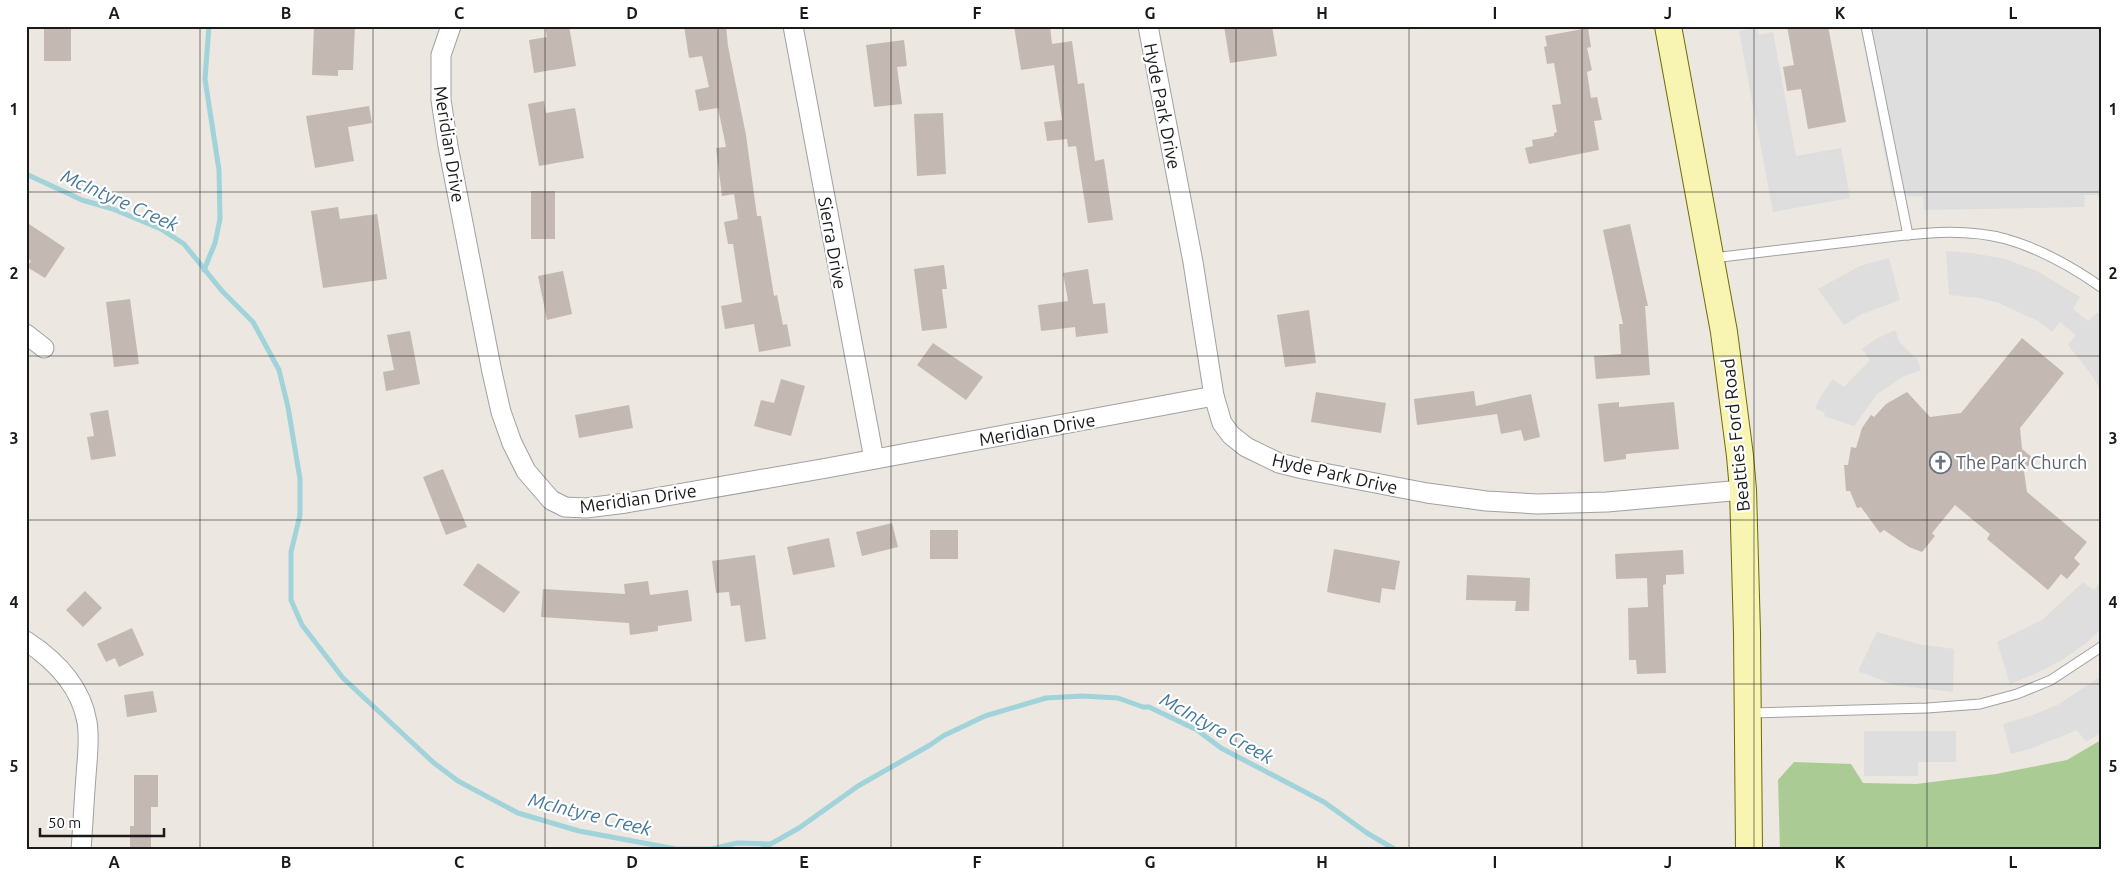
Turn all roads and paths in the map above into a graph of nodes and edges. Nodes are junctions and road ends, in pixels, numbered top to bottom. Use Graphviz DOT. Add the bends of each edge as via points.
graph roads {
  1 [pos="451,26"];
  2 [pos="793,26"];
  3 [pos="1148,26"];
  4 [pos="1668,26"];
  5 [pos="1866,26"];
  6 [pos="1908,235"];
  7 [pos="1710,258"];
  8 [pos="2101,286"];
  9 [pos="26,334"];
  10 [pos="44,348"];
  11 [pos="1214,396"];
  12 [pos="874,459"];
  13 [pos="1743,490"];
  14 [pos="26,641"];
  15 [pos="2101,647"];
  16 [pos="1748,713"];
  17 [pos="81,850"];
  18 [pos="1749,850"];
  1 -- 12 [label="street, Meridian Drive" via="440,68 448,146 501,412 512,443 537,486 551,500 565,507 586,508"];
  2 -- 12 [label="street, Sierra Drive"];
  3 -- 11 [label="street, Hyde Park Drive" via="1191,252"];
  4 -- 7 [label="main road, Beatties Ford Road"];
  5 -- 6 [label="lane"];
  6 -- 7 [label="lane"];
  6 -- 8 [label="lane" via="1965,232 2006,239 2039,250"];
  7 -- 13 [label="main road, Beatties Ford Road" via="1731,376"];
  9 -- 10 [label="street"];
  11 -- 12 [label="street, Meridian Drive"];
  11 -- 13 [label="street, Hyde Park Drive" via="1219,416 1232,436 1260,454 1303,469 1427,493 1537,504 1607,502"];
  13 -- 16 [label="main road, Beatties Ford Road"];
  14 -- 17 [label="street" via="42,651 72,684 87,723"];
  15 -- 16 [label="lane" via="2051,680 1980,704"];
  16 -- 18 [label="main road, Beatties Ford Road"];
}
